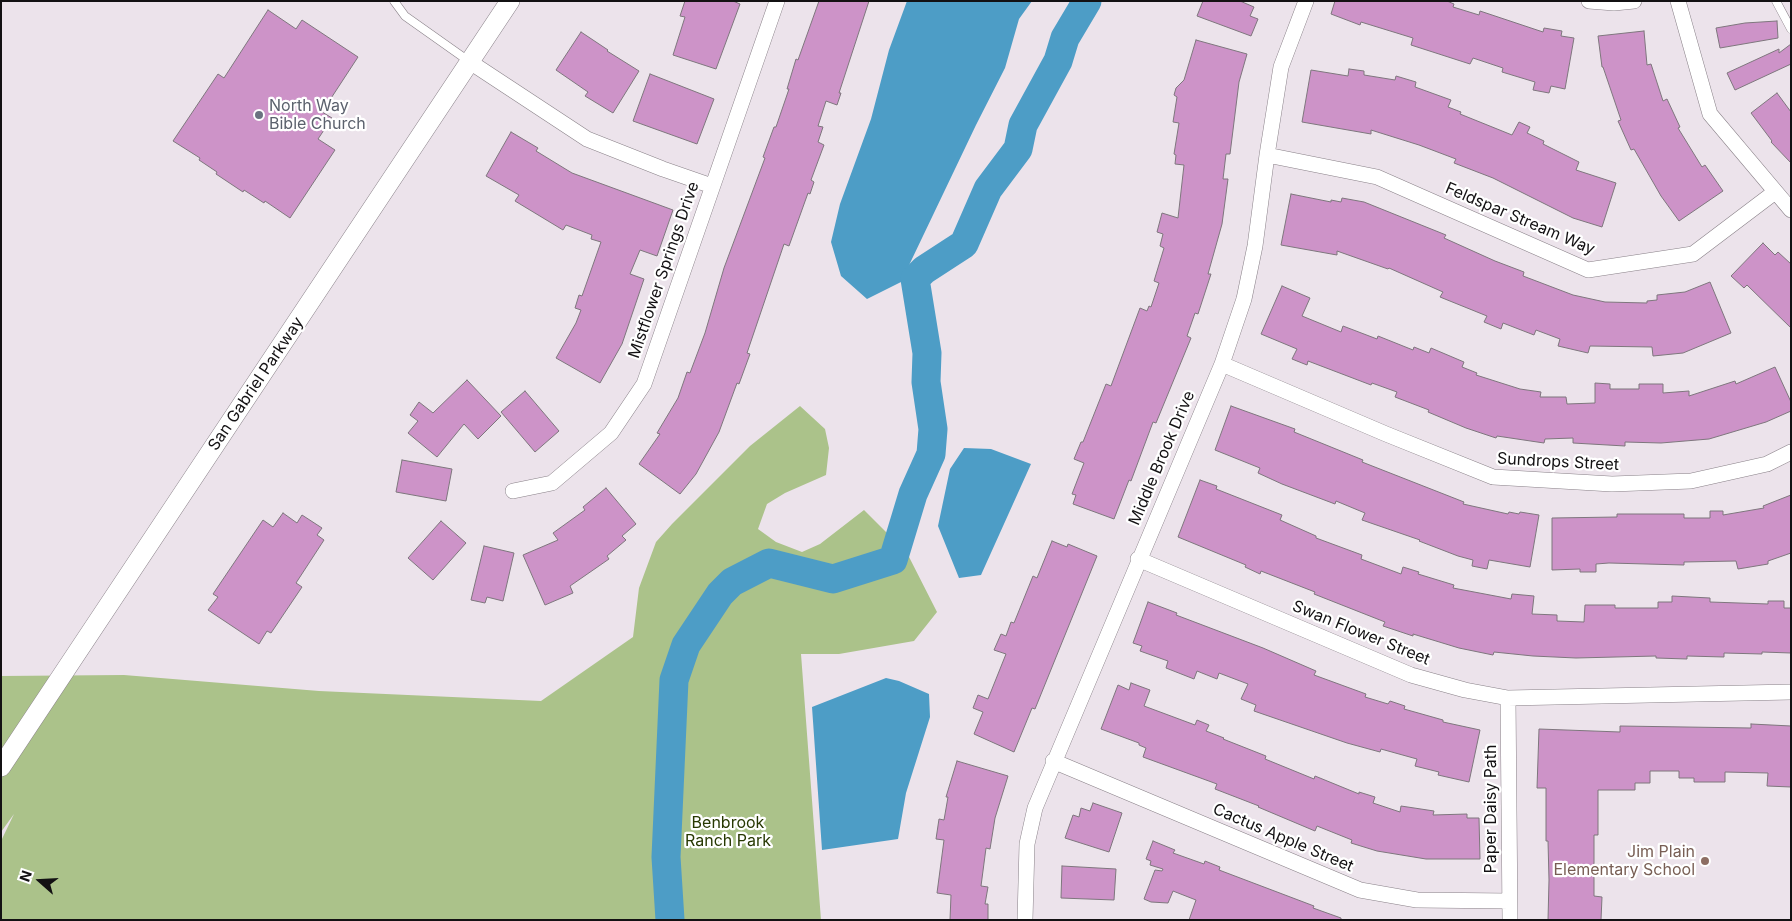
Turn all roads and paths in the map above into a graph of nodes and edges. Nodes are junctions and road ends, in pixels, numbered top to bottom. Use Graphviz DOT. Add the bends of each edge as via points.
graph roads {
  1 [pos="394,1"];
  2 [pos="510,1"];
  3 [pos="777,1"];
  4 [pos="1306,1"];
  5 [pos="1588,1"];
  6 [pos="1634,1"];
  7 [pos="1678,1"];
  8 [pos="1776,1"];
  9 [pos="1791,29"];
  10 [pos="470,62"];
  11 [pos="1267,155"];
  12 [pos="712,186"];
  13 [pos="1775,192"];
  14 [pos="1791,210"];
  15 [pos="1222,364"];
  16 [pos="1791,452"];
  17 [pos="513,491"];
  18 [pos="1138,559"];
  19 [pos="1791,692"];
  20 [pos="1508,698"];
  21 [pos="1054,761"];
  22 [pos="1,766"];
  23 [pos="1509,901"];
  24 [pos="1025,920"];
  25 [pos="1510,920"];
  1 -- 10 [label="lane" via="405,16"];
  2 -- 10 [label="street, San Gabriel Parkway"];
  3 -- 12 [label="street, Mistflower Springs Drive"];
  4 -- 11 [label="street, Middle Brook Drive" via="1281,67"];
  5 -- 6 [label="street"];
  7 -- 13 [label="street" via="1710,114"];
  8 -- 9 [label="lane"];
  10 -- 12 [label="street" via="587,139"];
  10 -- 22 [label="street, San Gabriel Parkway"];
  11 -- 13 [label="street, Feldspar Stream Way" via="1377,177 1588,270 1693,254"];
  11 -- 15 [label="street, Middle Brook Drive" via="1244,299"];
  12 -- 17 [label="street, Mistflower Springs Drive" via="644,384 611,433 552,483"];
  13 -- 14 [label="street"];
  15 -- 16 [label="street, Sundrops Street" via="1494,477 1612,484 1691,481 1767,464"];
  15 -- 18 [label="street, Middle Brook Drive"];
  18 -- 20 [label="street, Swan Flower Street" via="1411,675"];
  18 -- 21 [label="street, Middle Brook Drive"];
  19 -- 20 [label="street, Swan Flower Street"];
  20 -- 23 [label="street, Paper Daisy Path"];
  21 -- 23 [label="street, Cactus Apple Street" via="1360,890 1416,900"];
  21 -- 24 [label="street, Middle Brook Drive" via="1035,808 1027,844"];
  23 -- 25 [label="street, Paper Daisy Path"];
}
